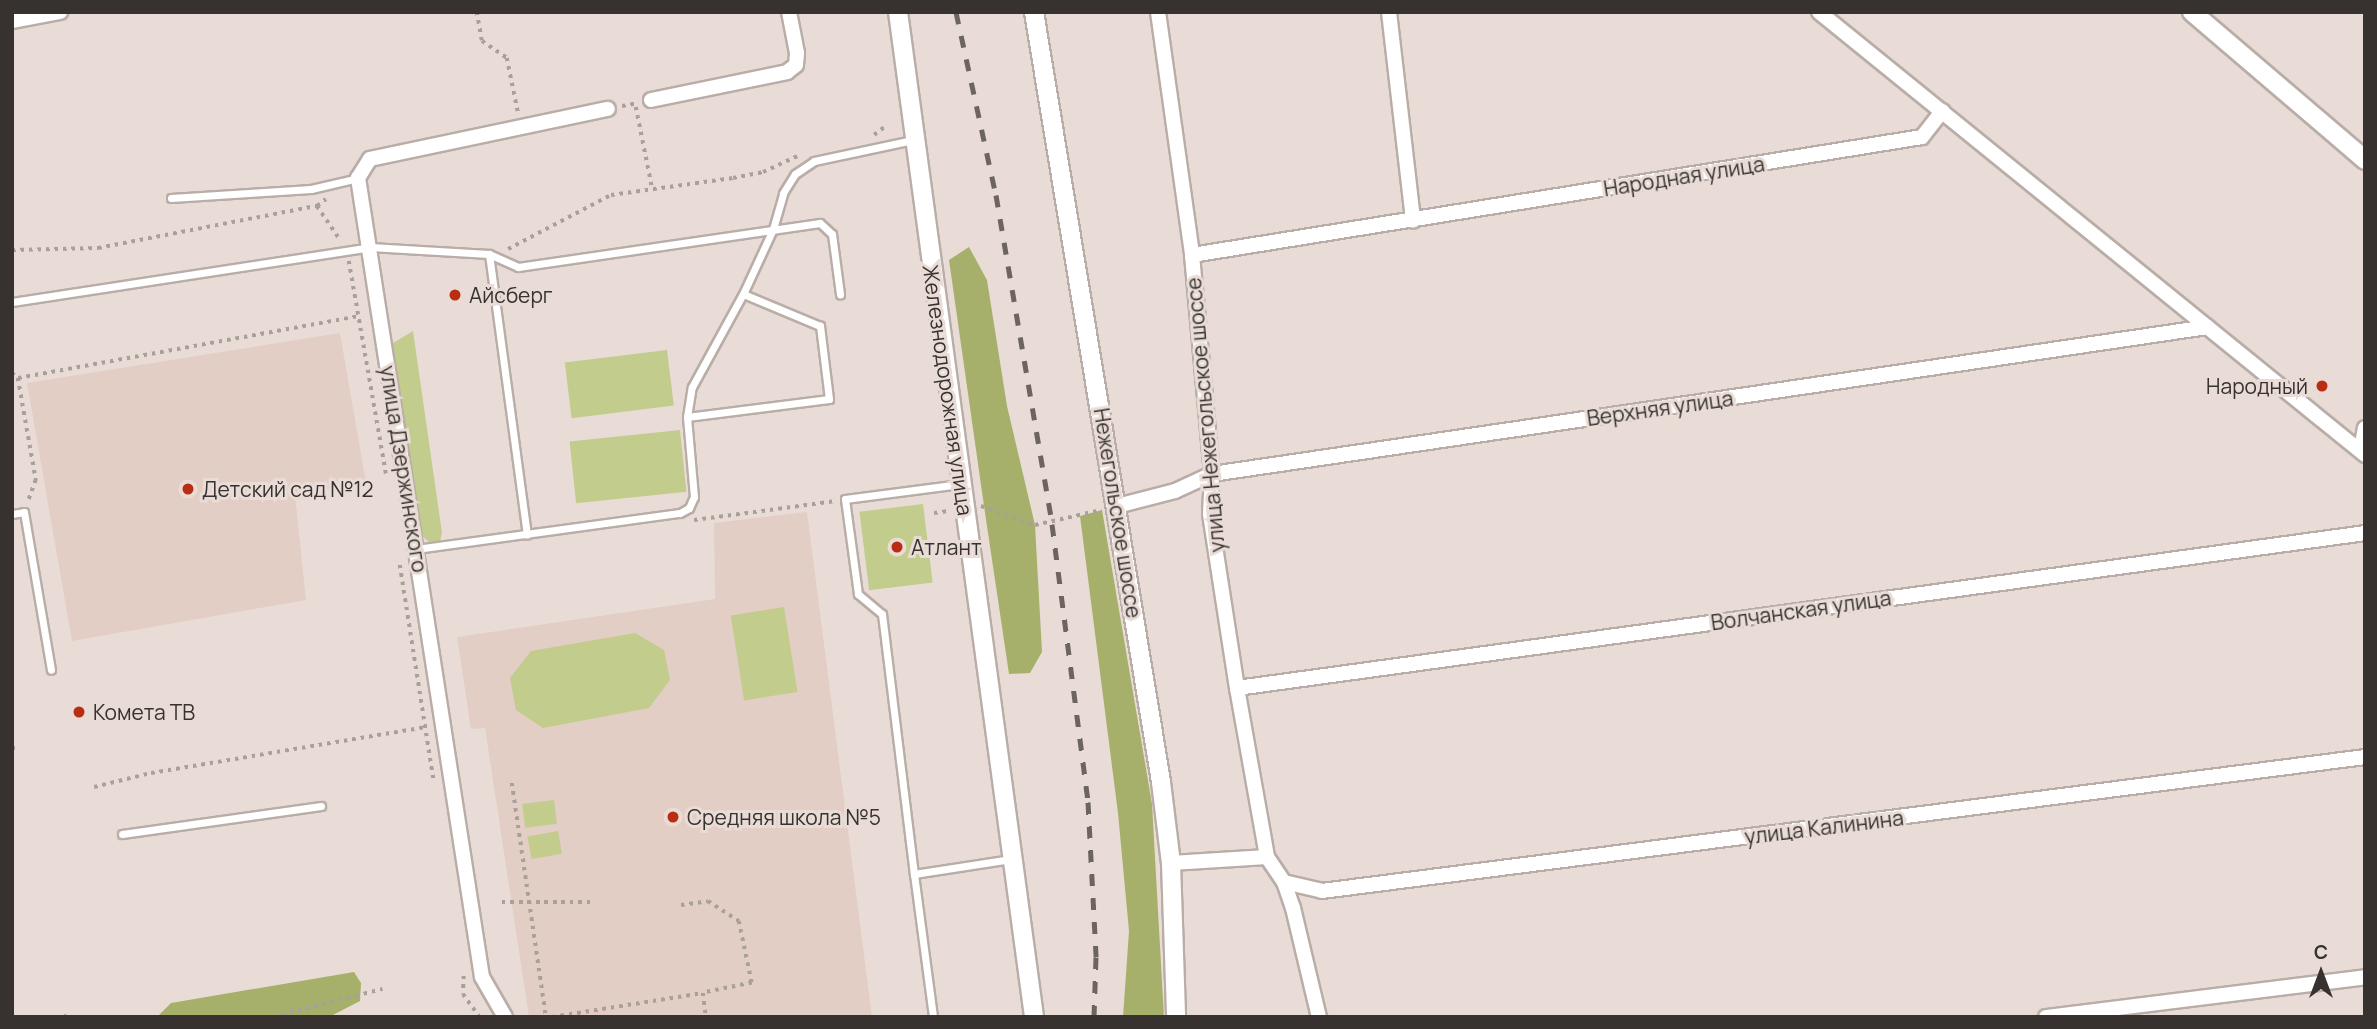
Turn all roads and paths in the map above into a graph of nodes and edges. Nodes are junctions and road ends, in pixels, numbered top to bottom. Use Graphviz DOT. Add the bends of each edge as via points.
graph roads {
  1 [pos="60,12"];
  2 [pos="477,12"];
  3 [pos="789,12"];
  4 [pos="898,12"];
  5 [pos="1034,12"];
  6 [pos="1158,12"];
  7 [pos="1389,12"];
  8 [pos="1819,12"];
  9 [pos="2192,12"];
  10 [pos="12,21"];
  11 [pos="651,100"];
  12 [pos="635,104"];
  13 [pos="608,109"];
  14 [pos="1942,111"];
  15 [pos="887,125"];
  16 [pos="521,128"];
  17 [pos="872,137"];
  18 [pos="914,140"];
  19 [pos="806,152"];
  20 [pos="2365,160"];
  21 [pos="358,178"];
  22 [pos="652,187"];
  23 [pos="170,198"];
  24 [pos="1413,221"];
  25 [pos="773,229"];
  26 [pos="370,247"];
  27 [pos="12,250"];
  28 [pos="347,250"];
  29 [pos="489,254"];
  30 [pos="1192,255"];
  31 [pos="743,294"];
  32 [pos="840,294"];
  33 [pos="12,302"];
  34 [pos="358,316"];
  35 [pos="2207,327"];
  36 [pos="12,373"];
  37 [pos="18,378"];
  38 [pos="687,417"];
  39 [pos="2365,428"];
  40 [pos="2363,452"];
  41 [pos="1212,474"];
  42 [pos="961,484"];
  43 [pos="388,488"];
  44 [pos="1117,506"];
  45 [pos="964,508"];
  46 [pos="24,512"];
  47 [pos="934,513"];
  48 [pos="12,514"];
  49 [pos="2365,533"];
  50 [pos="527,534"];
  51 [pos="416,550"];
  52 [pos="399,555"];
  53 [pos="51,670"];
  54 [pos="1237,688"];
  55 [pos="443,724"];
  56 [pos="424,727"];
  57 [pos="2365,757"];
  58 [pos="512,783"];
  59 [pos="94,787"];
  60 [pos="436,792"];
  61 [pos="321,806"];
  62 [pos="122,834"];
  63 [pos="1267,857"];
  64 [pos="1012,859"];
  65 [pos="1171,863"];
  66 [pos="914,874"];
  67 [pos="1284,882"];
  68 [pos="530,900"];
  69 [pos="502,902"];
  70 [pos="595,902"];
  71 [pos="681,905"];
  72 [pos="465,971"];
  73 [pos="2365,977"];
  74 [pos="382,989"];
  75 [pos="702,993"];
  76 [pos="273,1017"];
  77 [pos="480,1017"];
  78 [pos="505,1017"];
  79 [pos="546,1017"];
  80 [pos="552,1017"];
  81 [pos="706,1017"];
  82 [pos="933,1017"];
  83 [pos="1034,1017"];
  84 [pos="1176,1017"];
  85 [pos="1319,1017"];
  86 [pos="2046,1017"];
  1 -- 10 [label="street"];
  2 -- 16 [label="path" via="482,41 507,58"];
  3 -- 11 [label="street" via="797,53 796,65 787,72"];
  4 -- 18 [label="street, Железнодорожная улица"];
  5 -- 44 [label="street, Нежегольское шоссе"];
  6 -- 30 [label="street, улица Нежегольское шоссе"];
  7 -- 24 [label="street"];
  8 -- 14 [label="street"];
  9 -- 20 [label="street"];
  11 -- 12 [label="path"];
  12 -- 13 [label="path"];
  12 -- 22 [label="path"];
  13 -- 16 [label="street"];
  14 -- 24 [label="street, Народная улица" via="1922,137"];
  14 -- 35 [label="street"];
  15 -- 17 [label="path"];
  16 -- 21 [label="street" via="370,159"];
  18 -- 25 [label="lane" via="814,160 795,174 783,193"];
  18 -- 42 [label="street, Железнодорожная улица"];
  19 -- 22 [label="path" via="763,172"];
  21 -- 23 [label="lane" via="311,188"];
  21 -- 26 [label="street, улица Дзержинского"];
  22 -- 29 [label="path" via="611,195 517,246"];
  24 -- 30 [label="street, Народная улица"];
  25 -- 29 [label="lane" via="518,267"];
  25 -- 31 [label="lane"];
  25 -- 32 [label="lane" via="828,225"];
  26 -- 28 [label="lane"];
  26 -- 29 [label="lane"];
  26 -- 51 [label="street, улица Дзержинского"];
  27 -- 28 [label="path" via="98,248 317,206"];
  28 -- 33 [label="lane"];
  28 -- 34 [label="path"];
  29 -- 50 [label="lane"];
  30 -- 41 [label="street, улица Нежегольское шоссе"];
  31 -- 38 [label="lane" via="692,387"];
  31 -- 38 [label="lane" via="820,326 830,399"];
  34 -- 37 [label="path"];
  34 -- 43 [label="path"];
  35 -- 40 [label="street"];
  35 -- 41 [label="street, Верхняя улица"];
  36 -- 37 [label="path"];
  37 -- 46 [label="path" via="36,480"];
  38 -- 50 [label="lane" via="694,497 689,508 680,513"];
  39 -- 40 [label="street"];
  41 -- 44 [label="street, Верхняя улица" via="1175,491"];
  41 -- 54 [label="street, улица Нежегольское шоссе" via="1210,514"];
  42 -- 45 [label="street, Железнодорожная улица"];
  42 -- 66 [label="lane" via="845,499 858,594 882,614"];
  44 -- 45 [label="path" via="1035,525 984,506"];
  44 -- 65 [label="street, Нежегольское шоссе"];
  45 -- 47 [label="path"];
  45 -- 64 [label="street, Железнодорожная улица"];
  46 -- 48 [label="lane"];
  46 -- 53 [label="lane"];
  49 -- 54 [label="street, Волчанская улица"];
  50 -- 51 [label="lane"];
  51 -- 55 [label="street, улица Дзержинского"];
  52 -- 56 [label="path"];
  54 -- 63 [label="street, улица Нежегольское шоссе"];
  55 -- 56 [label="path"];
  55 -- 78 [label="street, улица Дзержинского" via="482,977"];
  56 -- 59 [label="path" via="151,773"];
  56 -- 60 [label="path"];
  57 -- 67 [label="street, улица Калинина" via="1322,891"];
  58 -- 68 [label="path"];
  61 -- 62 [label="lane"];
  63 -- 65 [label="street"];
  63 -- 67 [label="street, улица Нежегольское шоссе"];
  64 -- 66 [label="lane"];
  64 -- 83 [label="street, Железнодорожная улица"];
  65 -- 84 [label="street, Нежегольское шоссе"];
  66 -- 82 [label="lane"];
  67 -- 85 [label="street, улица Нежегольское шоссе"];
  68 -- 69 [label="path"];
  68 -- 70 [label="path"];
  68 -- 79 [label="path"];
  71 -- 75 [label="path" via="708,901 739,921 752,984"];
  72 -- 77 [label="path" via="463,994"];
  73 -- 86 [label="street"];
  74 -- 76 [label="path"];
  75 -- 80 [label="path"];
  75 -- 81 [label="path"];
}
